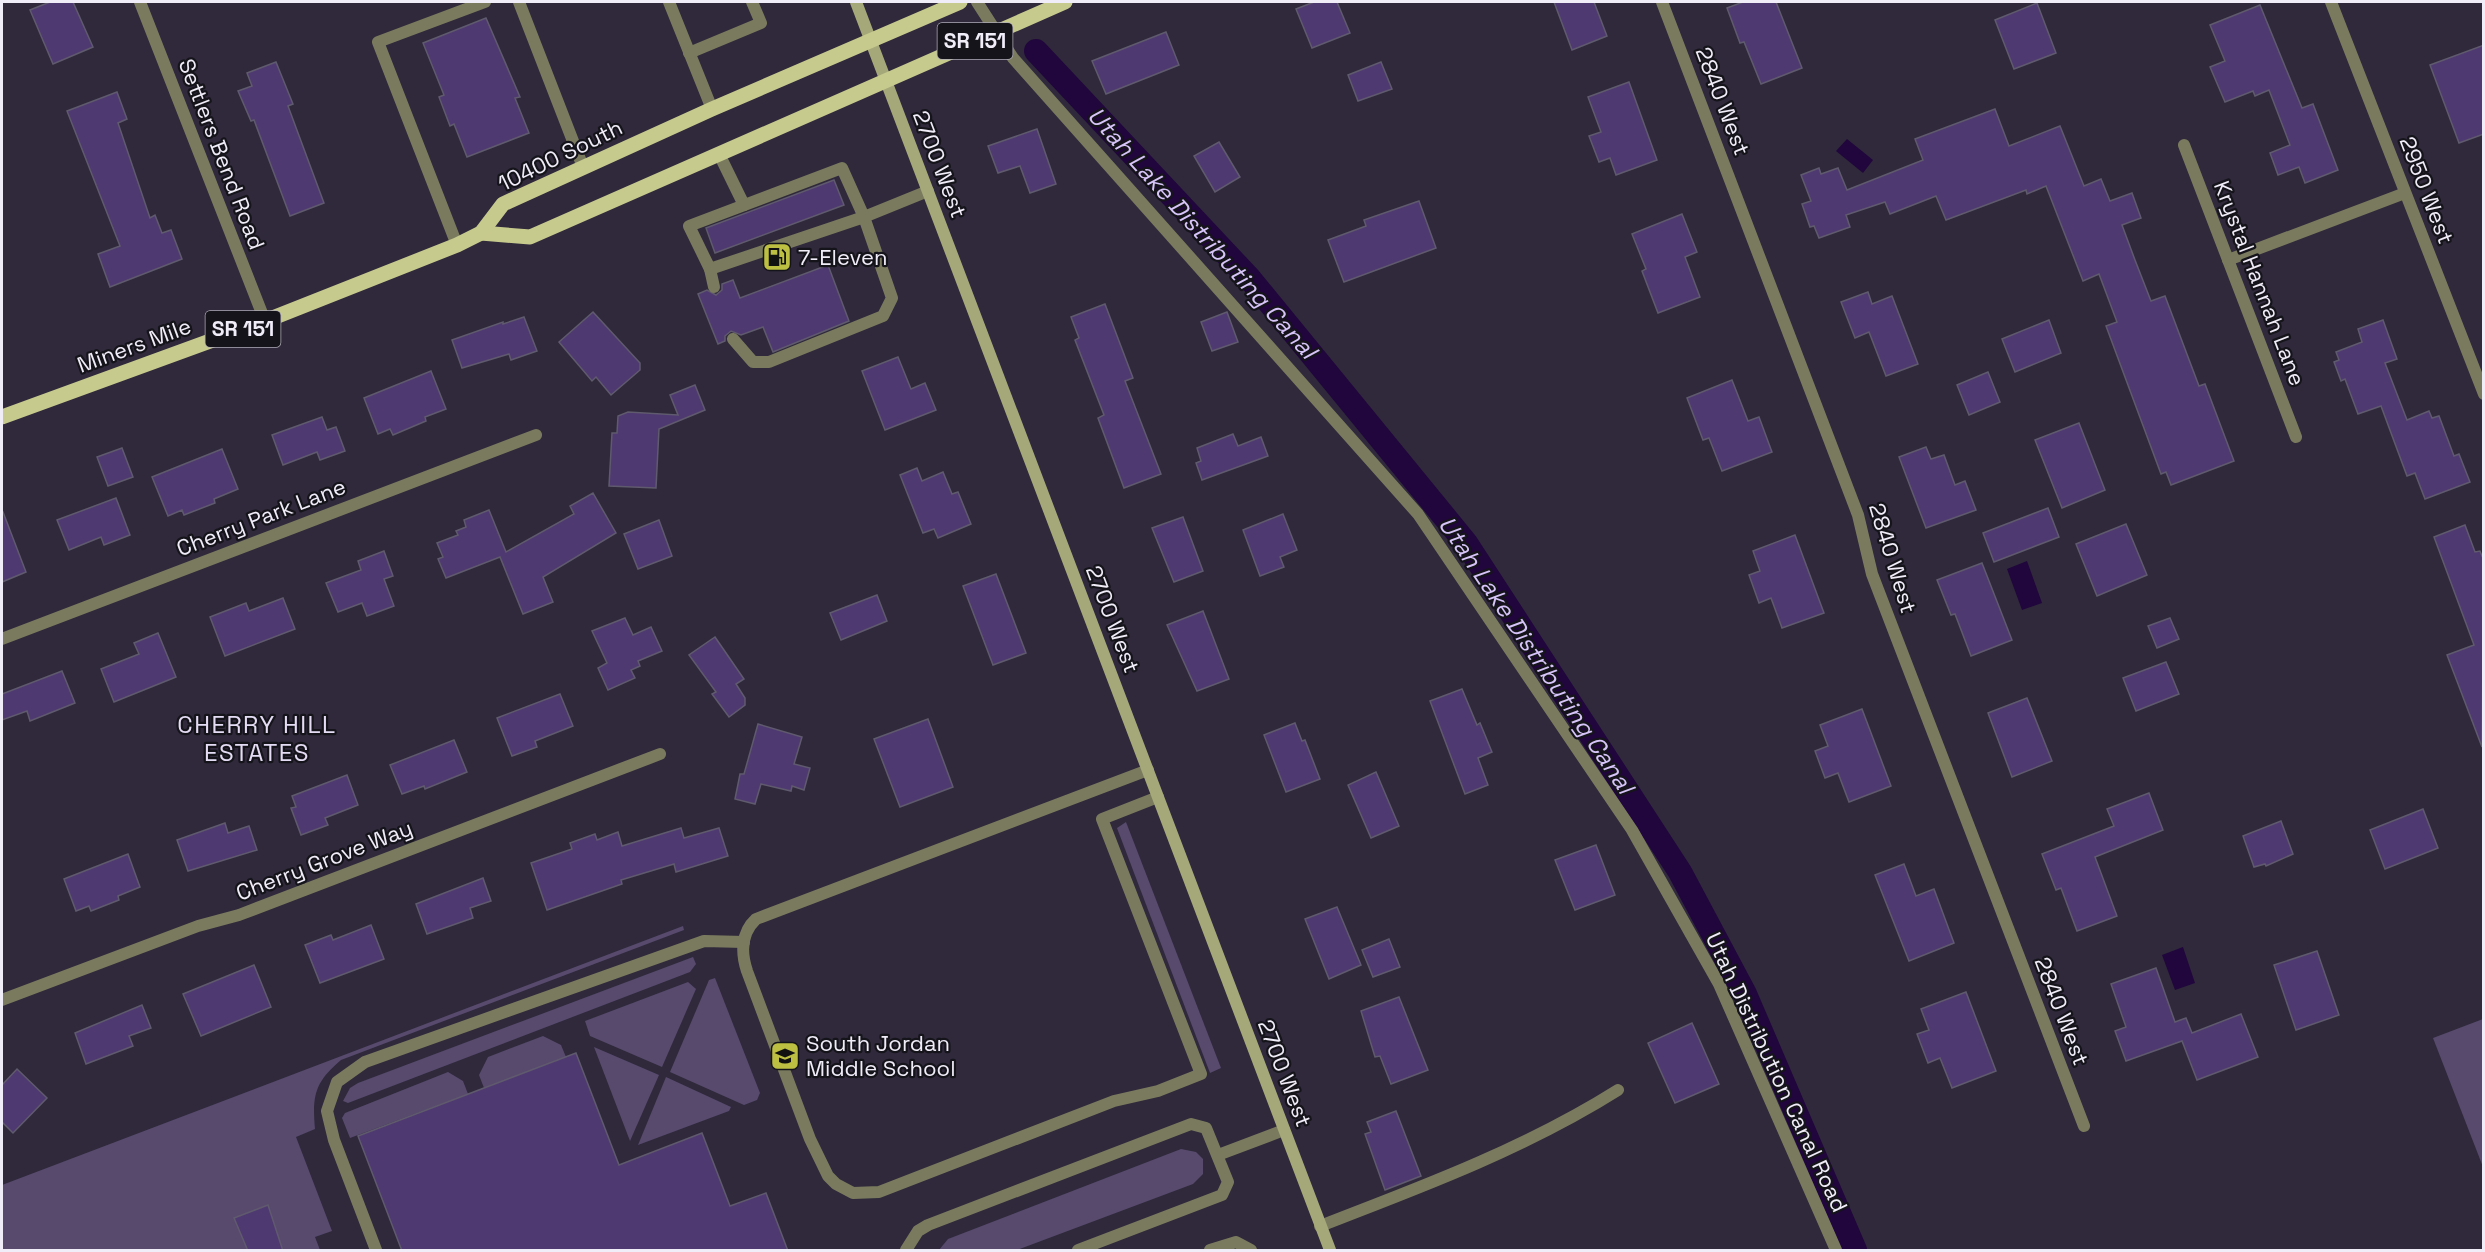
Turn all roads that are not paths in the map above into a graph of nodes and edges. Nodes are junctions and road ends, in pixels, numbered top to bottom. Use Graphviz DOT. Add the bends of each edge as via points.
graph roads {
  1 [pos="140,2"];
  2 [pos="485,2"];
  3 [pos="519,2"];
  4 [pos="669,2"];
  5 [pos="752,2"];
  6 [pos="856,2"];
  7 [pos="960,2"];
  8 [pos="977,2"];
  9 [pos="1065,2"];
  10 [pos="1662,2"];
  11 [pos="2331,2"];
  12 [pos="996,32"];
  13 [pos="871,40"];
  14 [pos="689,53"];
  15 [pos="886,81"];
  16 [pos="712,109"];
  17 [pos="2184,145"];
  18 [pos="719,154"];
  19 [pos="583,167"];
  20 [pos="928,191"];
  21 [pos="2405,193"];
  22 [pos="744,205"];
  23 [pos="864,217"];
  24 [pos="481,233"];
  25 [pos="457,245"];
  26 [pos="2228,260"];
  27 [pos="710,270"];
  28 [pos="714,287"];
  29 [pos="265,321"];
  30 [pos="733,339"];
  31 [pos="2484,394"];
  32 [pos="2,417"];
  33 [pos="536,435"];
  34 [pos="2296,437"];
  35 [pos="2,639"];
  36 [pos="660,754"];
  37 [pos="1148,770"];
  38 [pos="1158,797"];
  39 [pos="744,942"];
  40 [pos="2,1000"];
  41 [pos="1618,1090"];
  42 [pos="2084,1126"];
  43 [pos="1284,1130"];
  44 [pos="1218,1155"];
  45 [pos="1320,1226"];
  46 [pos="376,1251"];
  47 [pos="906,1251"];
  48 [pos="1078,1251"];
  49 [pos="1210,1251"];
  50 [pos="1251,1251"];
  51 [pos="1330,1251"];
  52 [pos="1836,1251"];
  1 -- 29 [label="street, Settlers Bend Road"];
  2 -- 25 [label="street" via="378,42"];
  3 -- 19 [label="street"];
  4 -- 14 [label="street"];
  5 -- 14 [label="street" via="760,23"];
  6 -- 13 [label="main road, 2700 West"];
  7 -- 13 [label="main road, SR 151"];
  8 -- 12 [label="street, Utah Distribution Canal Road"];
  9 -- 12 [label="main road, SR 151"];
  10 -- 42 [label="street, 2840 West" via="1858,515 1872,574"];
  11 -- 21 [label="street, 2950 West"];
  12 -- 15 [label="main road, SR 151"];
  12 -- 52 [label="street, Utah Distribution Canal Road" via="1013,58 1418,514 1632,830 1719,984"];
  13 -- 15 [label="main road, 2700 West"];
  13 -- 16 [label="main road, 10400 South / SR 151"];
  14 -- 16 [label="street"];
  15 -- 18 [label="main road, SR 151"];
  15 -- 20 [label="main road, 2700 West"];
  16 -- 19 [label="main road, 10400 South / SR 151"];
  17 -- 26 [label="street, Krystal Hannah Lane"];
  18 -- 22 [label="street"];
  18 -- 24 [label="main road, SR 151" via="530,237"];
  19 -- 24 [label="main road, 10400 South / SR 151" via="503,204"];
  20 -- 23 [label="street"];
  20 -- 37 [label="main road, 2700 West"];
  21 -- 26 [label="street"];
  21 -- 31 [label="street, 2950 West"];
  22 -- 23 [label="street" via="842,168"];
  22 -- 27 [label="street" via="689,226"];
  23 -- 27 [label="street"];
  23 -- 30 [label="street" via="892,298 883,316 769,362 753,362"];
  24 -- 25 [label="main road, Miners Mile / SR 151"];
  25 -- 29 [label="main road, Miners Mile / SR 151"];
  26 -- 34 [label="street, Krystal Hannah Lane"];
  27 -- 28 [label="street"];
  29 -- 32 [label="main road, Miners Mile / SR 151"];
  33 -- 35 [label="street, Cherry Park Lane"];
  36 -- 40 [label="street, Cherry Grove Way" via="239,915 198,926"];
  37 -- 38 [label="main road, 2700 West"];
  37 -- 39 [label="street" via="756,919"];
  38 -- 39 [label="street" via="1102,819 1201,1074 1158,1091 1114,1101 879,1192 844,1190 822,1167 747,971"];
  38 -- 43 [label="main road, 2700 West"];
  39 -- 46 [label="street" via="704,940 365,1062 337,1082 327,1112"];
  41 -- 45 [label="street" via="1582,1113 1435,1182"];
  43 -- 44 [label="street"];
  43 -- 45 [label="main road, 2700 West"];
  44 -- 47 [label="street" via="1206,1128 1191,1124 928,1225 911,1240"];
  44 -- 48 [label="street" via="1228,1182 1222,1195"];
  45 -- 51 [label="main road, 2700 West"];
  49 -- 50 [label="street" via="1236,1242"];
}
